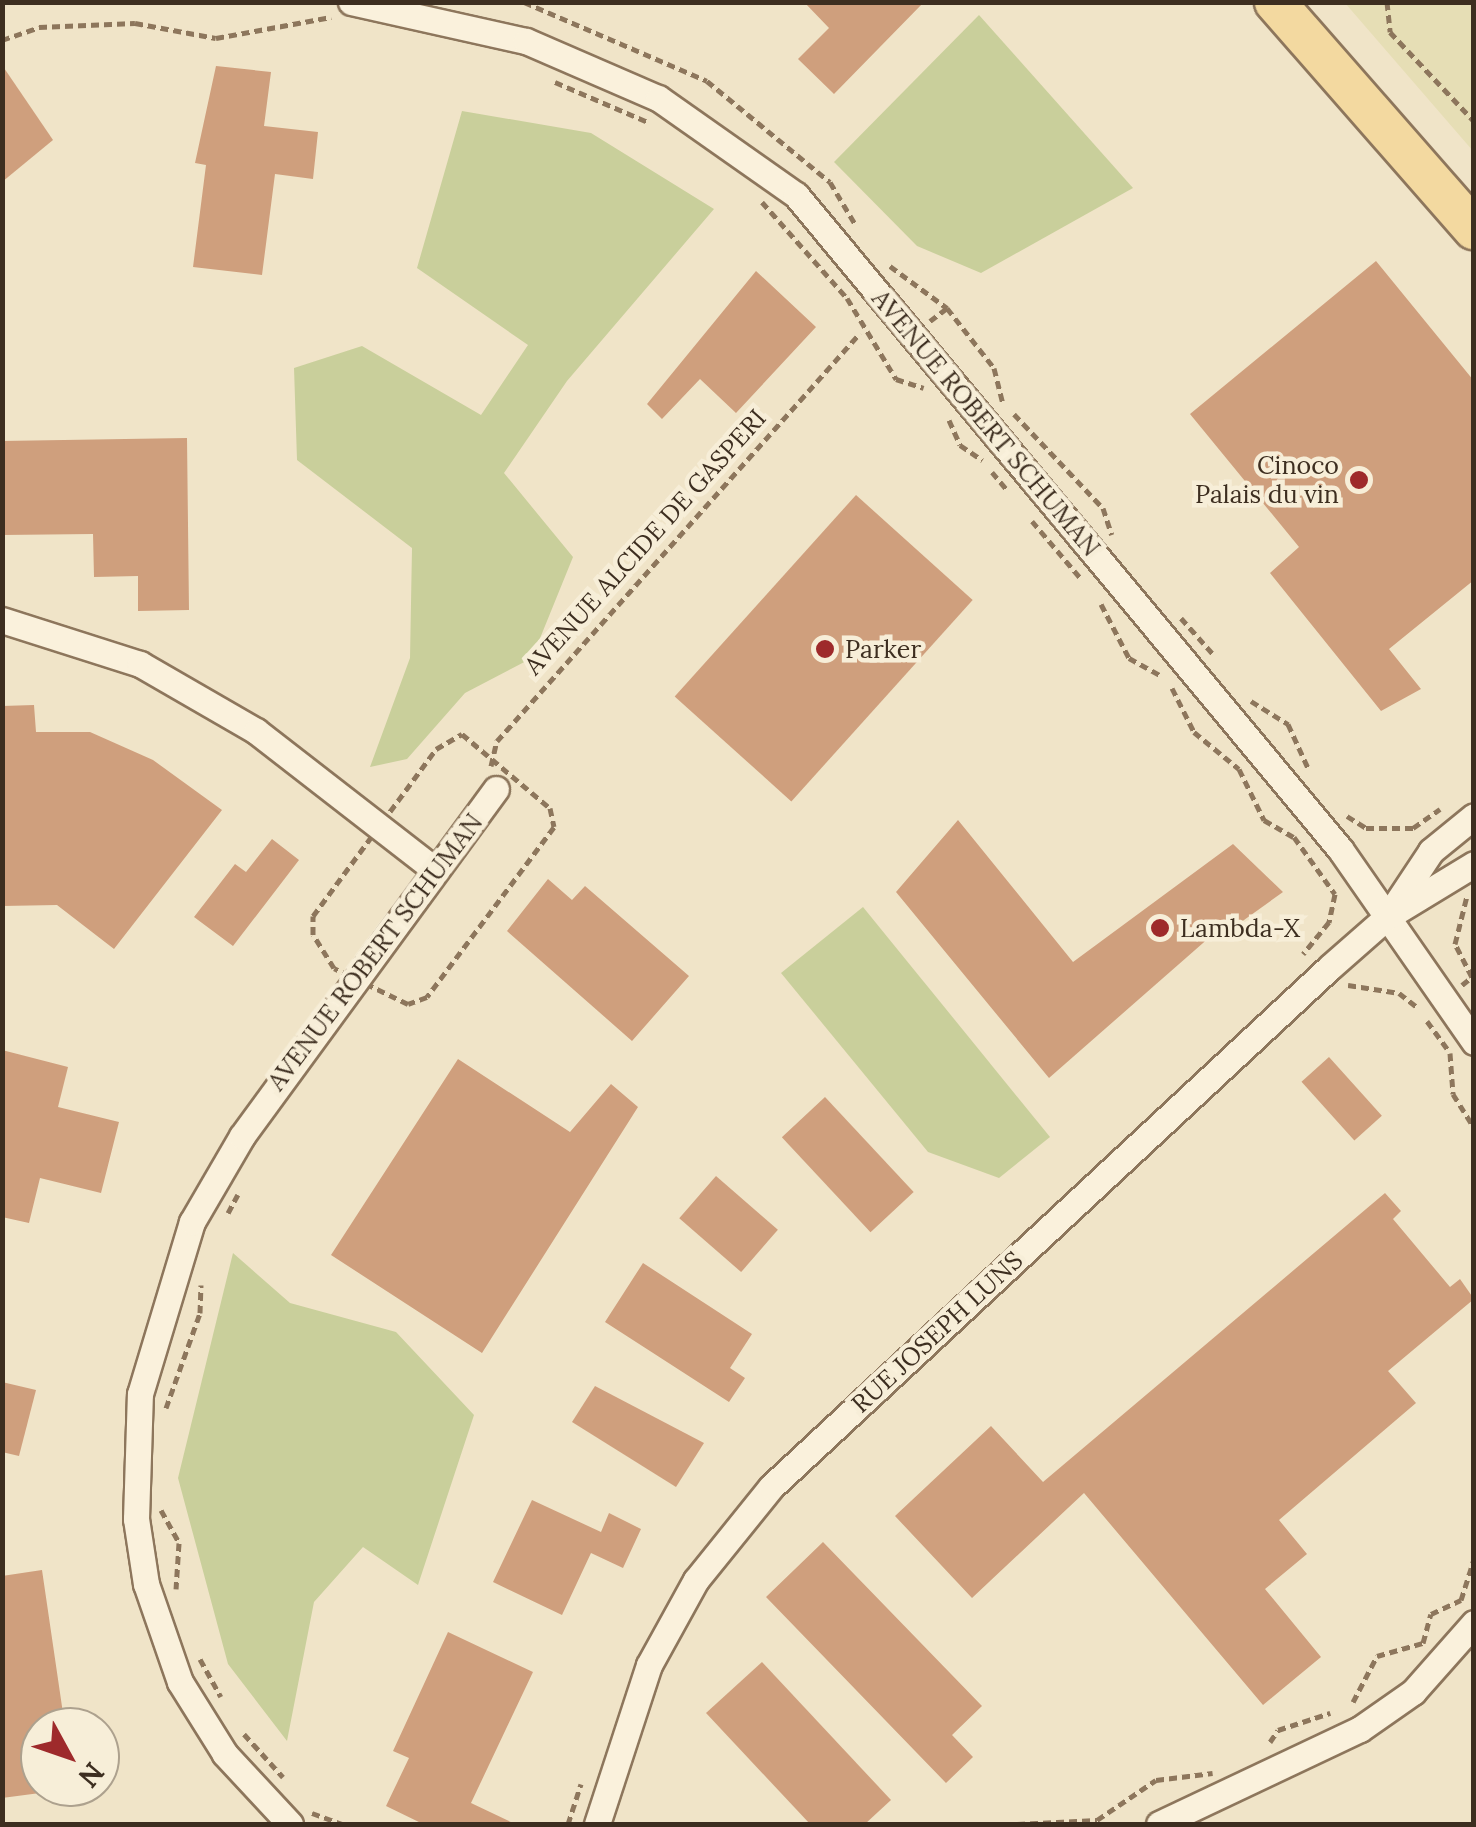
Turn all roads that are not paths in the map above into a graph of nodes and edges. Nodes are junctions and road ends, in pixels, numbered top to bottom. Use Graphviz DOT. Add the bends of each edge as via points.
graph roads {
  1 [pos="1275,2"];
  2 [pos="348,12"];
  3 [pos="1474,229"];
  4 [pos="2,620"];
  5 [pos="496,788"];
  6 [pos="1464,809"];
  7 [pos="1474,864"];
  8 [pos="435,870"];
  9 [pos="1387,917"];
  10 [pos="1474,1042"];
  11 [pos="1474,1623"];
  12 [pos="297,1815"];
  13 [pos="597,1824"];
  14 [pos="1159,1824"];
  1 -- 3 [label="main road"];
  2 -- 9 [label="street, AVENUE ROBERT SCHUMAN" via="526,41 658,98 796,195"];
  4 -- 8 [label="street" via="140,664 256,731"];
  5 -- 8 [label="street, AVENUE ROBERT SCHUMAN"];
  6 -- 9 [label="street, RUE JOSEPH LUNS"];
  7 -- 9 [label="street, RUE JOSEPH LUNS"];
  8 -- 12 [label="street, AVENUE ROBERT SCHUMAN" via="296,1051 192,1222 140,1394 132,1471 146,1584 180,1682 225,1754"];
  9 -- 10 [label="street, AVENUE ROBERT SCHUMAN"];
  9 -- 13 [label="street, RUE JOSEPH LUNS" via="771,1486 696,1580 649,1664"];
  11 -- 14 [label="street" via="1413,1692 1360,1729"];
}
